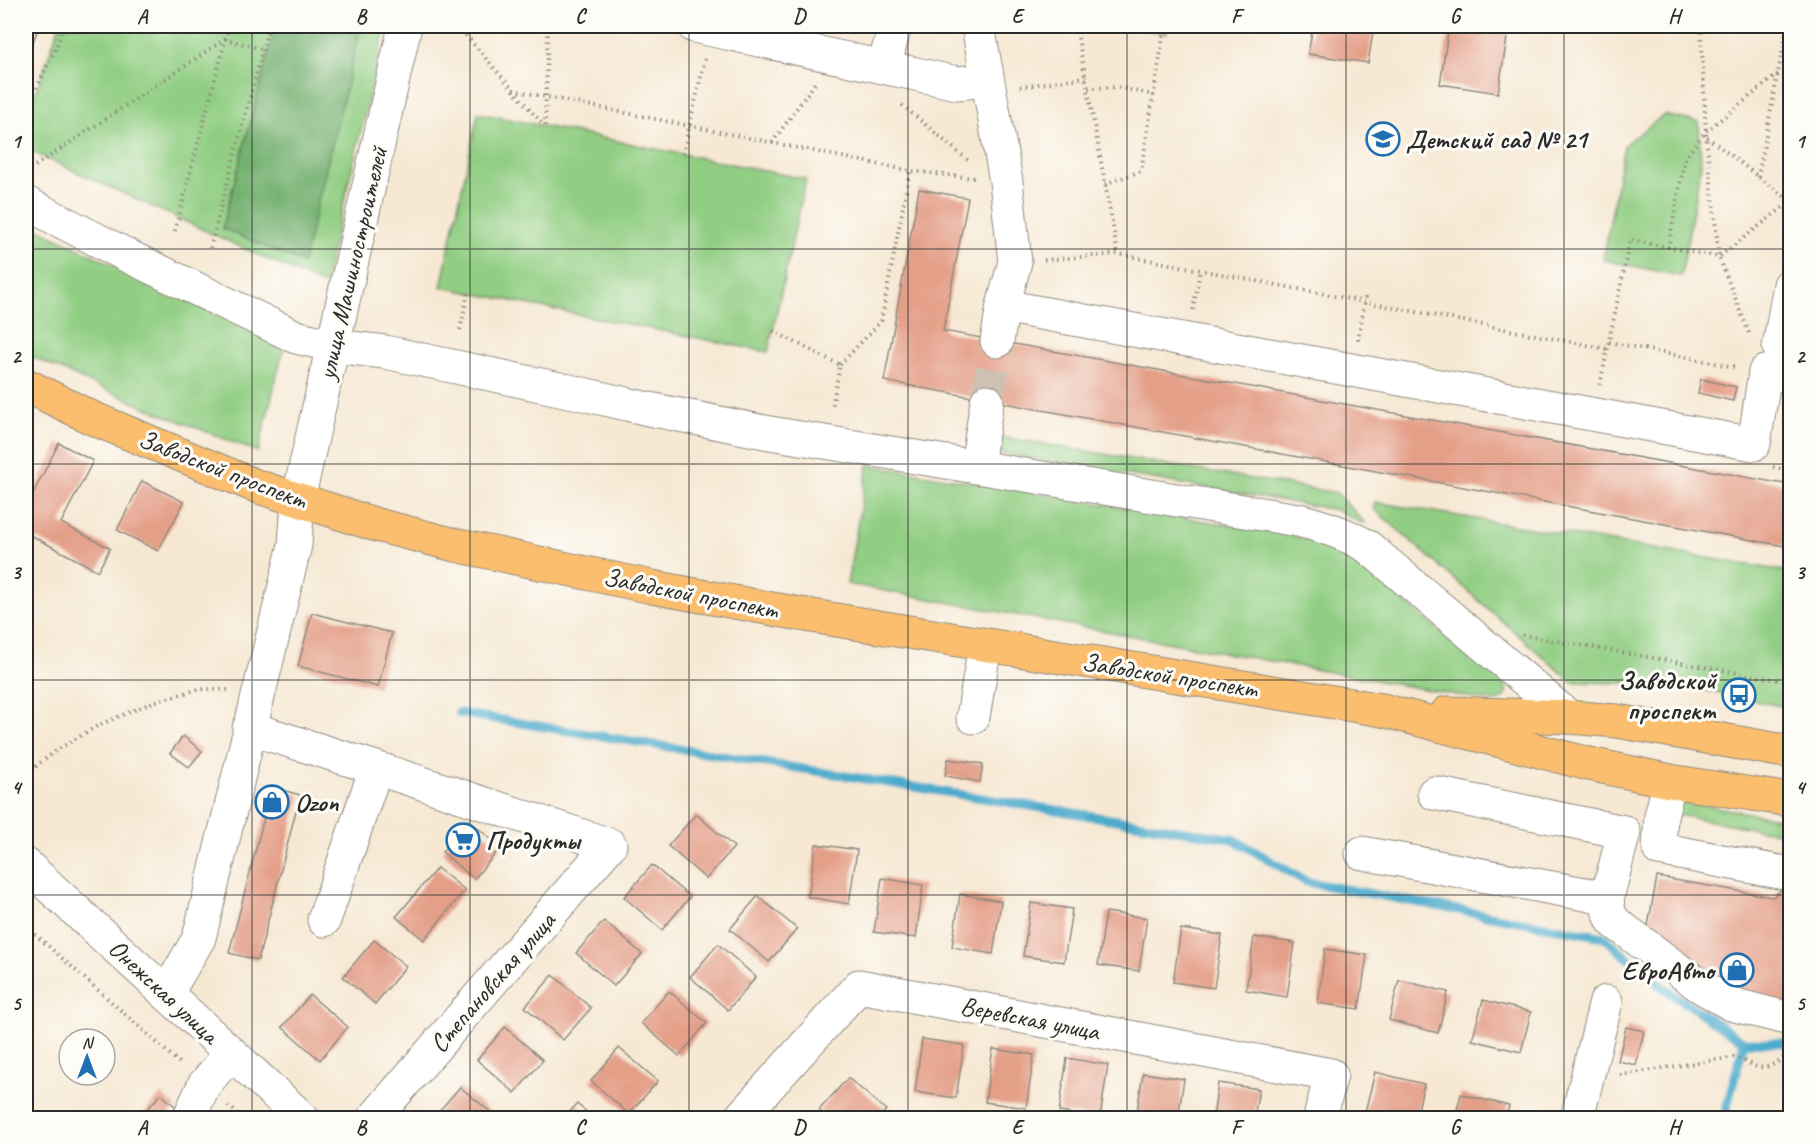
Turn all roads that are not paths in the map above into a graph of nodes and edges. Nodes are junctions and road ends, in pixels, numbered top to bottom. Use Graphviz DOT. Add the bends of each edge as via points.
graph roads {
  1 [pos="405,26"];
  2 [pos="895,26"];
  3 [pos="978,26"];
  4 [pos="703,27"];
  5 [pos="884,66"];
  6 [pos="988,86"];
  7 [pos="26,203"];
  8 [pos="1791,285"];
  9 [pos="1003,306"];
  10 [pos="997,341"];
  11 [pos="334,346"];
  12 [pos="1778,365"];
  13 [pos="26,385"];
  14 [pos="987,400"];
  15 [pos="976,466"];
  16 [pos="298,500"];
  17 [pos="985,645"];
  18 [pos="1382,710"];
  19 [pos="973,717"];
  20 [pos="1569,717"];
  21 [pos="249,729"];
  22 [pos="1791,752"];
  23 [pos="376,768"];
  24 [pos="1670,781"];
  25 [pos="1434,793"];
  26 [pos="1791,800"];
  27 [pos="1362,853"];
  28 [pos="26,865"];
  29 [pos="1791,874"];
  30 [pos="1606,898"];
  31 [pos="324,920"];
  32 [pos="167,993"];
  33 [pos="1606,1002"];
  34 [pos="1791,1019"];
  35 [pos="231,1053"];
  36 [pos="189,1119"];
  37 [pos="302,1119"];
  38 [pos="374,1119"];
  39 [pos="740,1119"];
  40 [pos="1320,1119"];
  41 [pos="1577,1119"];
  1 -- 11 [label="street, улица Машиностроителей"];
  2 -- 5 [label="street"];
  3 -- 6 [label="street"];
  4 -- 5 [label="street"];
  5 -- 6 [label="street"];
  6 -- 9 [label="street" via="999,180 1015,262"];
  7 -- 11 [label="street" via="130,258 296,337"];
  8 -- 12 [label="street"];
  9 -- 10 [label="street"];
  9 -- 12 [label="street" via="1754,444"];
  11 -- 15 [label="street" via="385,352 770,433"];
  11 -- 16 [label="street, улица Машиностроителей"];
  13 -- 16 [label="main road, Заводской проспект" via="159,446"];
  14 -- 15 [label="street"];
  15 -- 20 [label="street" via="1298,520 1347,534 1368,546"];
  16 -- 17 [label="main road, Заводской проспект" via="377,525 521,560"];
  16 -- 21 [label="street, улица Машиностроителей" via="296,545"];
  17 -- 18 [label="main road, Заводской проспект"];
  17 -- 19 [label="street"];
  18 -- 20 [label="main road, Заводской проспект"];
  18 -- 24 [label="main road, Заводской проспект"];
  20 -- 22 [label="main road, Заводской проспект" via="1617,721"];
  21 -- 23 [label="street"];
  21 -- 32 [label="street, улица Машиностроителей" via="199,938"];
  23 -- 31 [label="street"];
  23 -- 38 [label="street, Степановская улица" via="610,845"];
  24 -- 26 [label="main road, Заводской проспект"];
  24 -- 29 [label="street" via="1661,816 1659,849"];
  25 -- 30 [label="street" via="1624,832"];
  27 -- 30 [label="street"];
  28 -- 32 [label="street, Онежская улица"];
  30 -- 34 [label="street" via="1613,921 1700,986 1731,1004"];
  32 -- 35 [label="street, Онежская улица"];
  33 -- 41 [label="street"];
  35 -- 36 [label="street" via="204,1085"];
  35 -- 37 [label="street, Онежская улица"];
  39 -- 40 [label="street, Веревская улица" via="859,986 1331,1075"];
}
